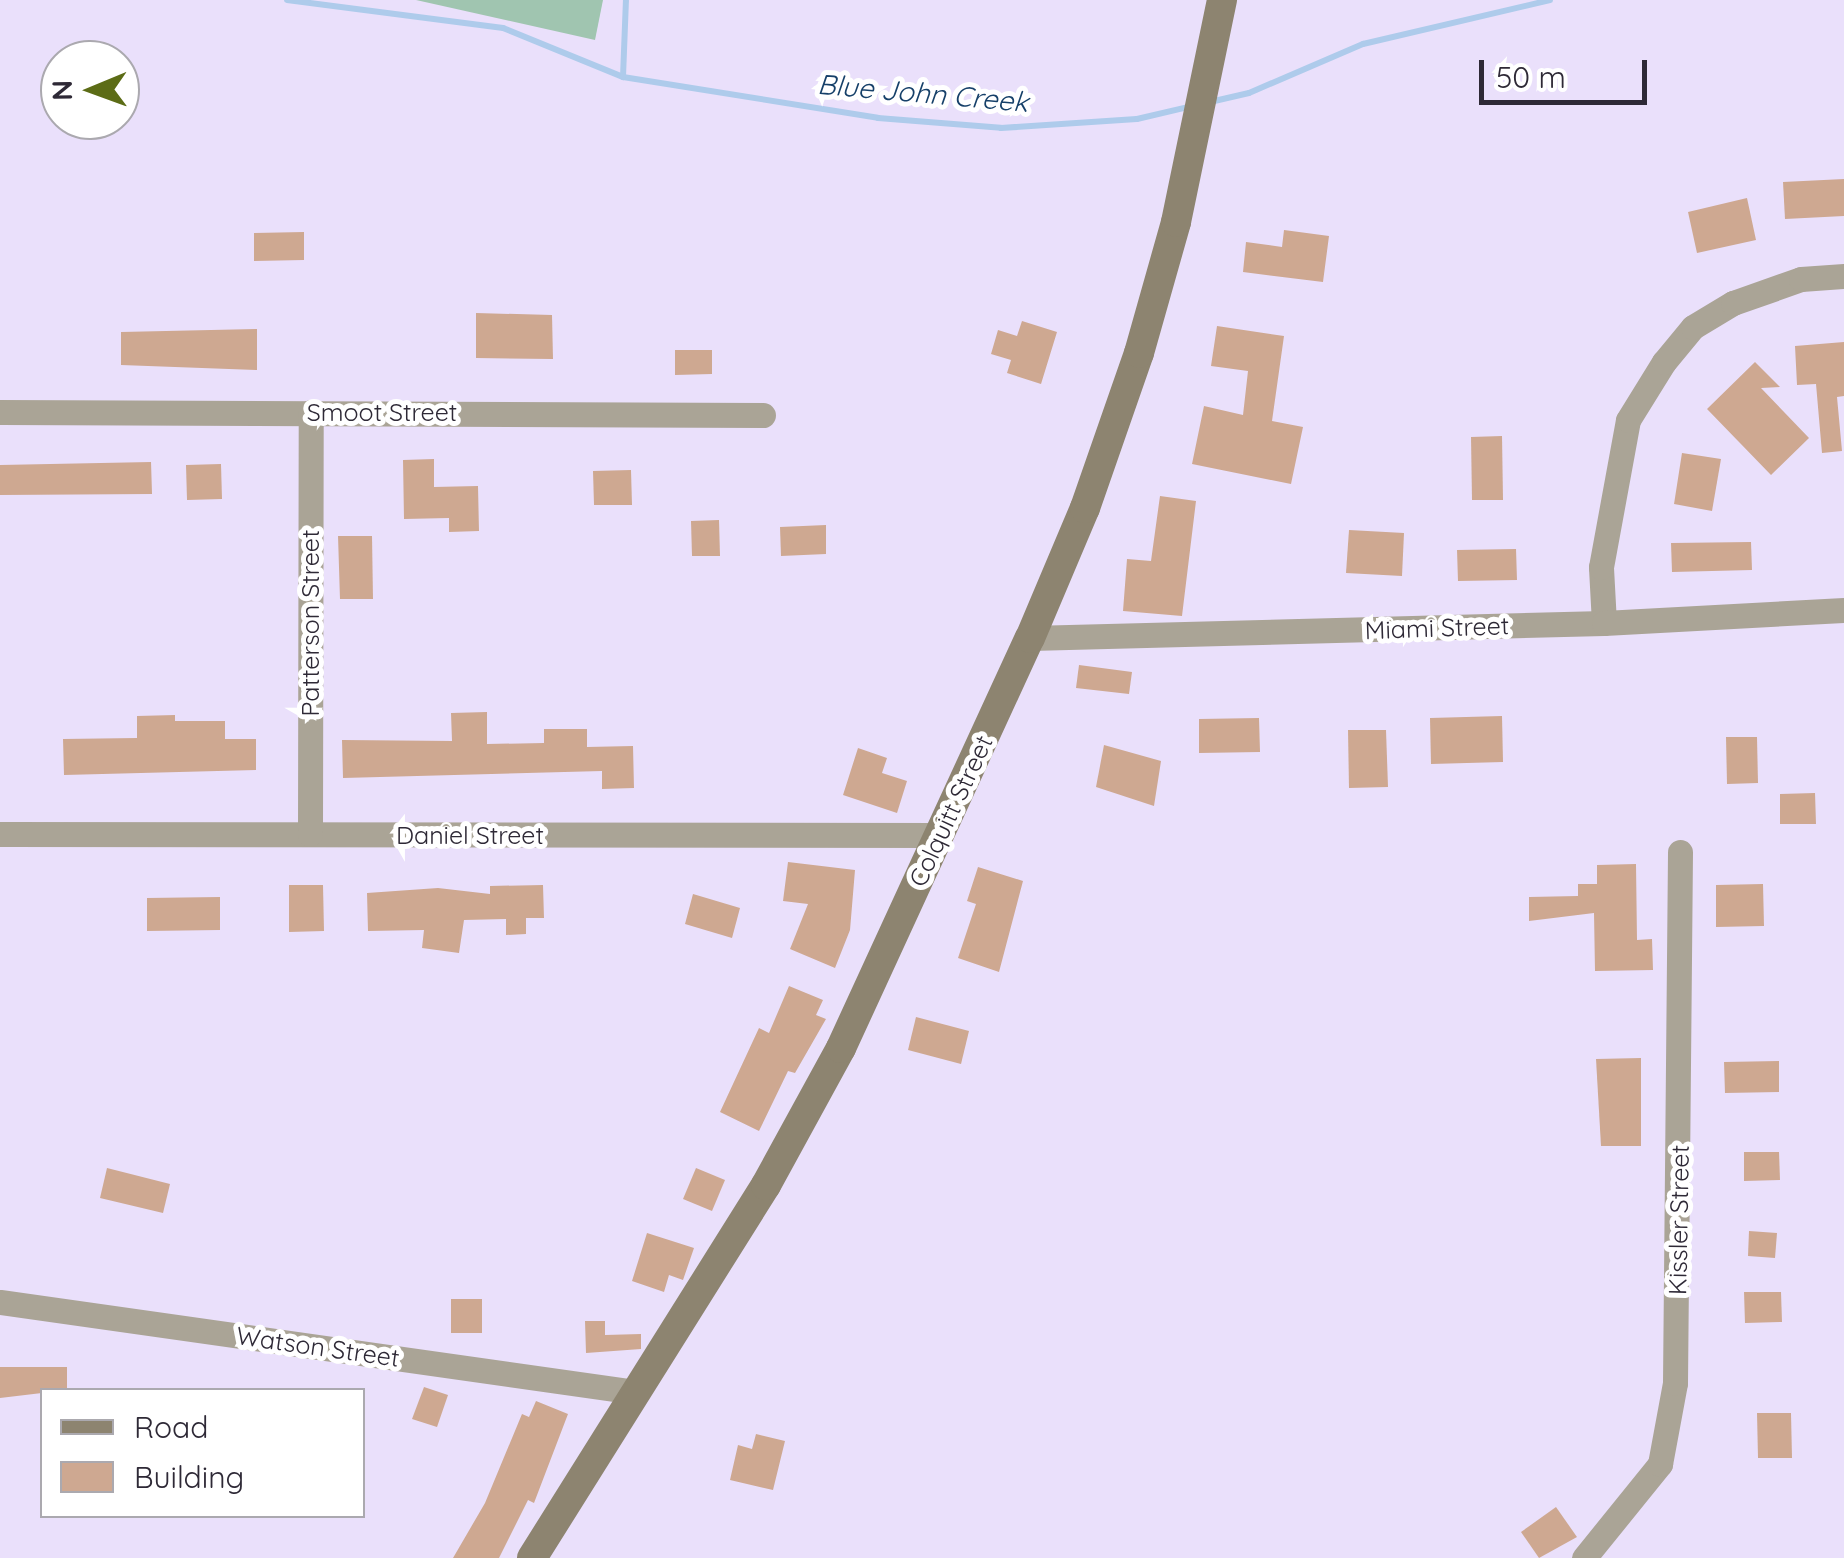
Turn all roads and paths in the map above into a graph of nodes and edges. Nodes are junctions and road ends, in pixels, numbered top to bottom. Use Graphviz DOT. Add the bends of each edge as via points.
graph roads {
  1 [pos="1222,0"];
  2 [pos="1844,276"];
  3 [pos="0,412"];
  4 [pos="310,412"];
  5 [pos="763,414"];
  6 [pos="1844,610"];
  7 [pos="1604,623"];
  8 [pos="1030,638"];
  9 [pos="0,834"];
  10 [pos="310,834"];
  11 [pos="939,835"];
  12 [pos="1680,852"];
  13 [pos="0,1302"];
  14 [pos="636,1392"];
  15 [pos="532,1558"];
  16 [pos="1584,1558"];
  1 -- 8 [label="street, Colquitt Street" via="1176,222 1139,353"];
  2 -- 7 [label="street" via="1801,279 1732,304 1692,328 1664,362 1628,420 1602,567"];
  3 -- 4 [label="street, Smoot Street"];
  4 -- 5 [label="street, Smoot Street"];
  4 -- 10 [label="street, Patterson Street"];
  6 -- 7 [label="street, Miami Street"];
  7 -- 8 [label="street, Miami Street"];
  8 -- 11 [label="street, Colquitt Street"];
  9 -- 10 [label="street, Daniel Street"];
  10 -- 11 [label="street, Daniel Street"];
  11 -- 14 [label="street, Colquitt Street" via="841,1048 766,1185"];
  12 -- 16 [label="street, Kissler Street" via="1675,1384 1660,1464"];
  13 -- 14 [label="street, Watson Street"];
  14 -- 15 [label="street, Colquitt Street"];
}
